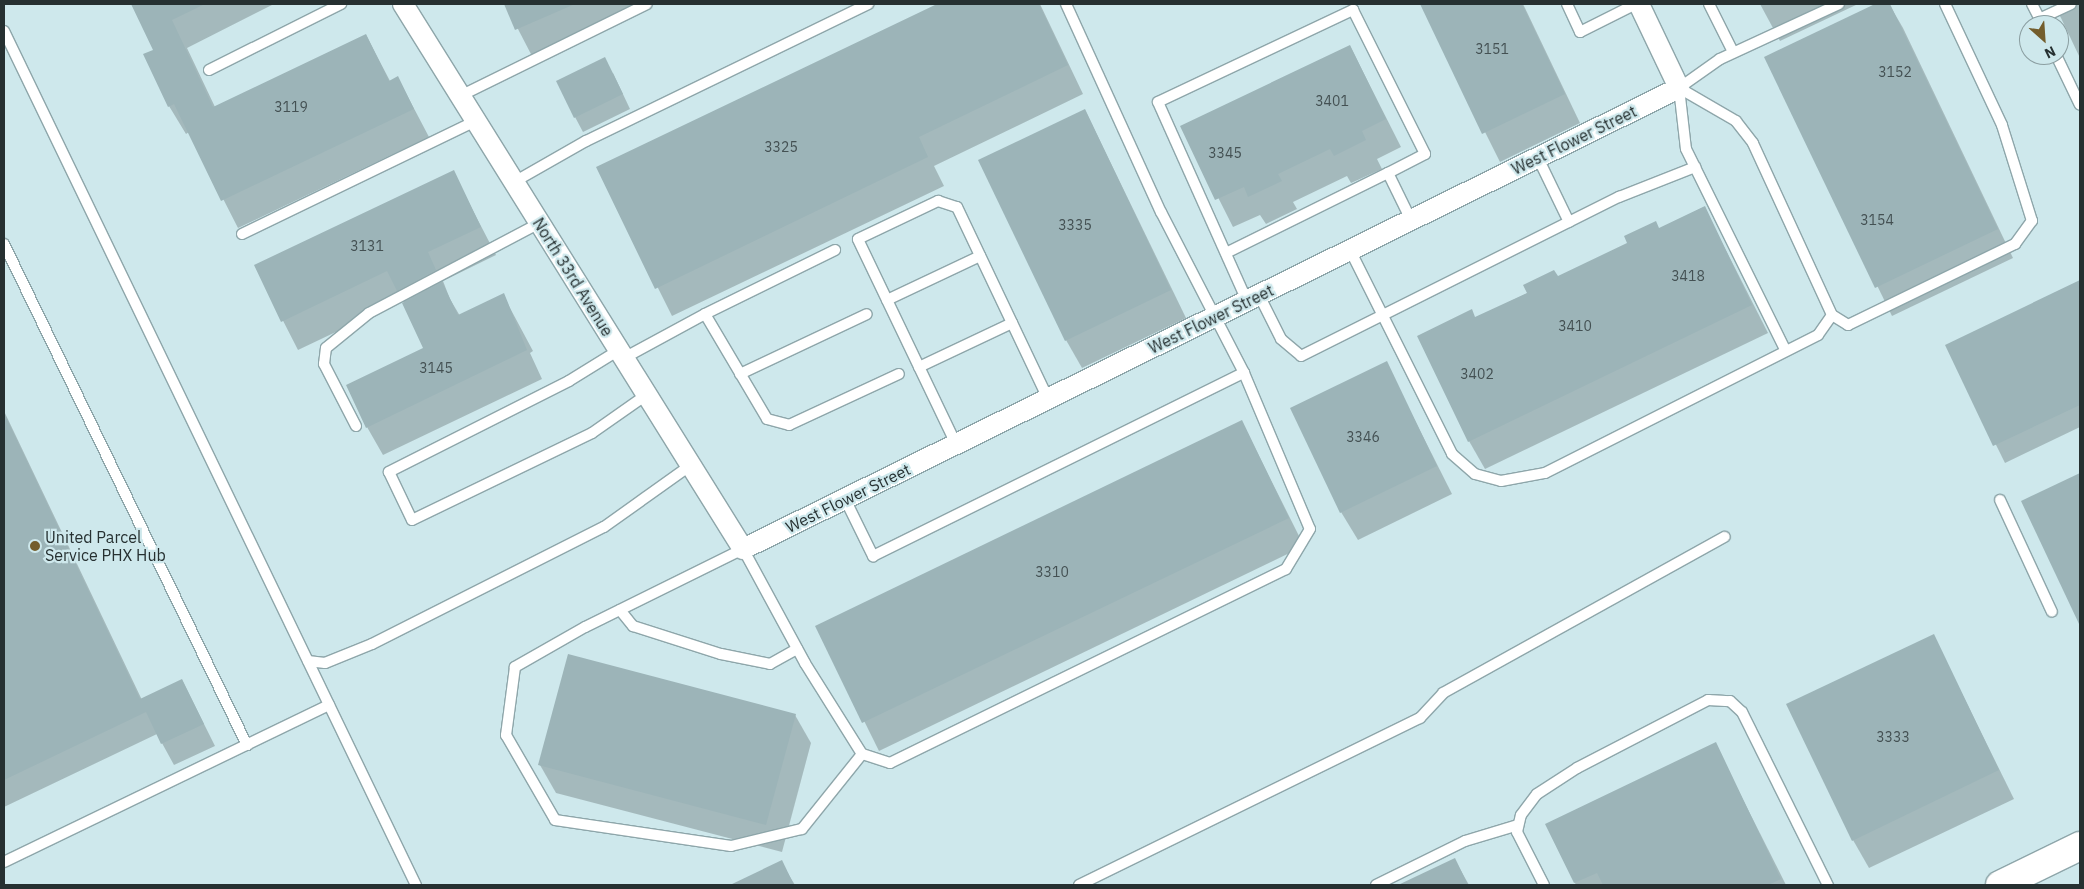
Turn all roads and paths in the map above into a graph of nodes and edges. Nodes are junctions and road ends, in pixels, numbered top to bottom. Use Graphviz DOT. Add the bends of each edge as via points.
graph roads {
  1 [pos="341,4"];
  2 [pos="403,4"];
  3 [pos="647,4"];
  4 [pos="868,4"];
  5 [pos="1066,4"];
  6 [pos="1567,4"];
  7 [pos="1637,4"];
  8 [pos="1708,4"];
  9 [pos="1839,4"];
  10 [pos="1944,4"];
  11 [pos="2071,4"];
  12 [pos="1356,7"];
  13 [pos="2053,15"];
  14 [pos="4,31"];
  15 [pos="1733,52"];
  16 [pos="2061,65"];
  17 [pos="209,70"];
  18 [pos="1679,88"];
  19 [pos="460,96"];
  20 [pos="2080,105"];
  21 [pos="476,121"];
  22 [pos="1538,158"];
  23 [pos="1695,167"];
  24 [pos="1388,173"];
  25 [pos="514,182"];
  26 [pos="1411,220"];
  27 [pos="1569,222"];
  28 [pos="540,223"];
  29 [pos="242,234"];
  30 [pos="4,244"];
  31 [pos="835,250"];
  32 [pos="1350,250"];
  33 [pos="1226,252"];
  34 [pos="980,256"];
  35 [pos="1253,298"];
  36 [pos="887,300"];
  37 [pos="705,314"];
  38 [pos="867,314"];
  39 [pos="1382,314"];
  40 [pos="1832,315"];
  41 [pos="1214,317"];
  42 [pos="1012,323"];
  43 [pos="1786,352"];
  44 [pos="621,354"];
  45 [pos="919,367"];
  46 [pos="1244,373"];
  47 [pos="740,374"];
  48 [pos="898,374"];
  49 [pos="646,395"];
  50 [pos="1048,399"];
  51 [pos="356,426"];
  52 [pos="956,444"];
  53 [pos="691,466"];
  54 [pos="845,499"];
  55 [pos="2000,500"];
  56 [pos="1725,537"];
  57 [pos="743,549"];
  58 [pos="620,610"];
  59 [pos="2052,612"];
  60 [pos="797,649"];
  61 [pos="308,661"];
  62 [pos="329,705"];
  63 [pos="247,745"];
  64 [pos="862,754"];
  65 [pos="1518,825"];
  66 [pos="2080,846"];
  67 [pos="4,862"];
  68 [pos="416,885"];
  69 [pos="1079,885"];
  70 [pos="1376,885"];
  71 [pos="1544,885"];
  72 [pos="1828,885"];
  73 [pos="2000,885"];
  1 -- 17 [label="lane"];
  2 -- 19 [label="street, North 33rd Avenue"];
  3 -- 19 [label="lane"];
  4 -- 25 [label="lane" via="586,141"];
  5 -- 41 [label="lane" via="1161,212"];
  6 -- 7 [label="lane" via="1580,32"];
  7 -- 18 [label="street"];
  8 -- 15 [label="lane"];
  9 -- 15 [label="lane"];
  10 -- 40 [label="lane" via="2002,125 2032,221 2015,244 1848,324"];
  11 -- 13 [label="lane"];
  12 -- 24 [label="lane" via="1425,154"];
  12 -- 33 [label="lane" via="1158,102"];
  14 -- 61 [label="lane"];
  15 -- 18 [label="lane"];
  16 -- 20 [label="lane"];
  18 -- 22 [label="street, West Flower Street"];
  18 -- 23 [label="lane" via="1686,149"];
  18 -- 40 [label="lane" via="1736,121 1753,143"];
  19 -- 21 [label="street, North 33rd Avenue"];
  21 -- 25 [label="street, North 33rd Avenue"];
  21 -- 29 [label="lane"];
  22 -- 26 [label="street, West Flower Street"];
  22 -- 27 [label="lane"];
  23 -- 27 [label="lane" via="1620,197"];
  23 -- 43 [label="lane"];
  24 -- 26 [label="lane"];
  24 -- 33 [label="lane"];
  25 -- 28 [label="street, North 33rd Avenue"];
  26 -- 32 [label="street, West Flower Street"];
  27 -- 39 [label="lane"];
  28 -- 44 [label="street, North 33rd Avenue"];
  28 -- 51 [label="lane" via="369,314 326,348 324,364"];
  30 -- 63 [label="lane"];
  31 -- 37 [label="lane"];
  32 -- 35 [label="street, West Flower Street"];
  32 -- 39 [label="lane"];
  33 -- 35 [label="lane"];
  34 -- 36 [label="lane"];
  34 -- 36 [label="lane" via="957,207 938,201 858,239"];
  34 -- 42 [label="lane"];
  35 -- 39 [label="lane" via="1281,339 1300,356"];
  35 -- 41 [label="street, West Flower Street"];
  36 -- 45 [label="lane"];
  37 -- 44 [label="lane"];
  37 -- 47 [label="lane"];
  38 -- 47 [label="lane"];
  39 -- 43 [label="lane" via="1452,454 1475,474 1501,481 1545,473"];
  40 -- 43 [label="lane" via="1818,335"];
  41 -- 46 [label="lane"];
  41 -- 50 [label="street, West Flower Street"];
  42 -- 45 [label="lane"];
  42 -- 50 [label="lane"];
  44 -- 49 [label="street, North 33rd Avenue"];
  44 -- 49 [label="lane" via="389,472 412,520 592,433"];
  45 -- 52 [label="lane"];
  46 -- 54 [label="lane" via="873,556"];
  46 -- 64 [label="lane" via="1310,529 1286,569 890,763"];
  47 -- 48 [label="lane" via="766,419 789,425"];
  49 -- 53 [label="street, North 33rd Avenue"];
  50 -- 52 [label="street, West Flower Street"];
  52 -- 54 [label="street, West Flower Street"];
  53 -- 57 [label="street, North 33rd Avenue"];
  53 -- 61 [label="lane" via="604,527 372,644 325,663"];
  54 -- 57 [label="street, West Flower Street"];
  55 -- 59 [label="lane"];
  56 -- 69 [label="lane" via="1443,693 1420,718"];
  57 -- 58 [label="lane"];
  57 -- 60 [label="lane"];
  58 -- 60 [label="lane" via="633,626 721,654 770,664"];
  58 -- 64 [label="lane" via="515,667 506,735 555,820 731,846 802,829"];
  60 -- 64 [label="lane"];
  61 -- 62 [label="lane"];
  62 -- 63 [label="lane"];
  62 -- 68 [label="lane"];
  63 -- 67 [label="lane"];
  65 -- 70 [label="lane" via="1465,841"];
  65 -- 71 [label="lane" via="1516,832"];
  65 -- 72 [label="lane" via="1521,815 1537,794 1577,768 1708,700 1730,701 1742,712"];
  66 -- 73 [label="street"];
}
